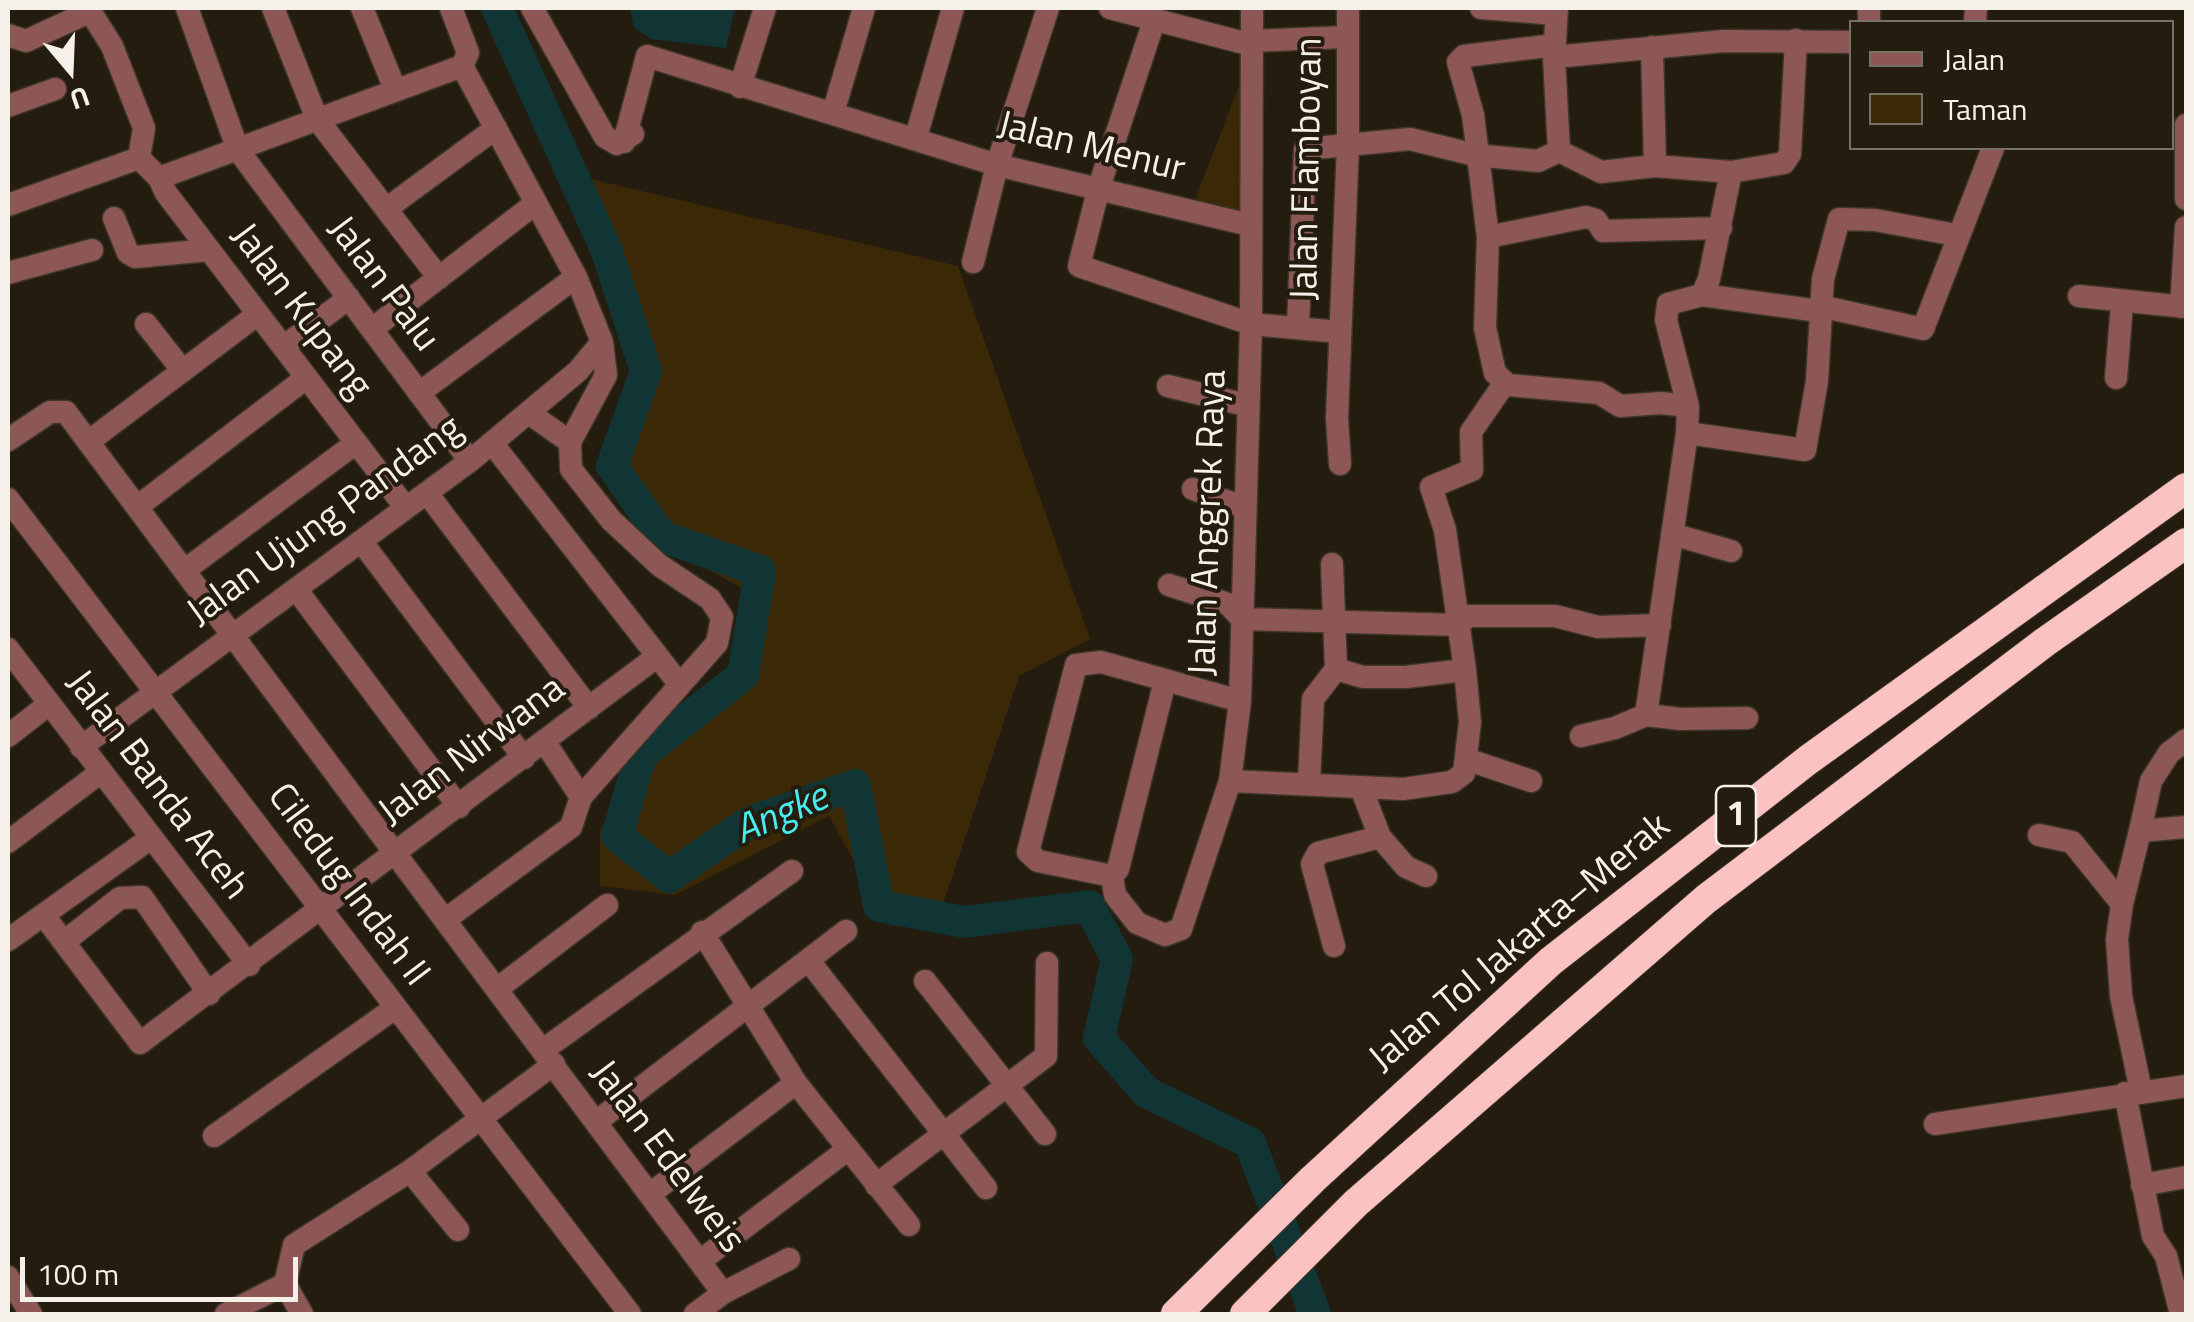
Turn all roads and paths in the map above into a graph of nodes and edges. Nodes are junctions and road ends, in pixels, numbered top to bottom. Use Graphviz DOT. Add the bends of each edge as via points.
graph roads {
  1 [pos="187,8"];
  2 [pos="273,8"];
  3 [pos="362,8"];
  4 [pos="451,8"];
  5 [pos="765,8"];
  6 [pos="864,8"];
  7 [pos="954,8"];
  8 [pos="1048,8"];
  9 [pos="1110,8"];
  10 [pos="1252,8"];
  11 [pos="1348,8"];
  12 [pos="1481,8"];
  13 [pos="88,10"];
  14 [pos="537,11"];
  15 [pos="1557,11"];
  16 [pos="1154,21"];
  17 [pos="8,35"];
  18 [pos="1346,37"];
  19 [pos="1796,40"];
  20 [pos="1849,42"];
  21 [pos="1252,43"];
  22 [pos="1652,47"];
  23 [pos="1554,51"];
  24 [pos="462,66"];
  25 [pos="740,87"];
  26 [pos="55,89"];
  27 [pos="396,89"];
  28 [pos="8,106"];
  29 [pos="833,113"];
  30 [pos="318,119"];
  31 [pos="2186,125"];
  32 [pos="496,128"];
  33 [pos="916,137"];
  34 [pos="1348,144"];
  35 [pos="238,150"];
  36 [pos="1992,150"];
  37 [pos="1560,152"];
  38 [pos="1476,155"];
  39 [pos="139,158"];
  40 [pos="998,164"];
  41 [pos="1656,166"];
  42 [pos="1731,172"];
  43 [pos="159,178"];
  44 [pos="1099,186"];
  45 [pos="2186,199"];
  46 [pos="536,203"];
  47 [pos="8,205"];
  48 [pos="386,209"];
  49 [pos="114,218"];
  50 [pos="1250,225"];
  51 [pos="2186,227"];
  52 [pos="1721,228"];
  53 [pos="1956,235"];
  54 [pos="1488,237"];
  55 [pos="92,250"];
  56 [pos="209,250"];
  57 [pos="973,262"];
  58 [pos="8,273"];
  59 [pos="576,277"];
  60 [pos="439,278"];
  61 [pos="1702,295"];
  62 [pos="2079,296"];
  63 [pos="349,298"];
  64 [pos="2122,304"];
  65 [pos="2184,307"];
  66 [pos="1820,308"];
  67 [pos="258,314"];
  68 [pos="146,324"];
  69 [pos="1251,324"];
  70 [pos="1298,327"];
  71 [pos="372,329"];
  72 [pos="1340,332"];
  73 [pos="602,342"];
  74 [pos="283,347"];
  75 [pos="184,371"];
  76 [pos="306,378"];
  77 [pos="2116,378"];
  78 [pos="1504,384"];
  79 [pos="1168,386"];
  80 [pos="419,394"];
  81 [pos="1246,405"];
  82 [pos="1688,406"];
  83 [pos="529,413"];
  84 [pos="1687,433"];
  85 [pos="8,440"];
  86 [pos="88,442"];
  87 [pos="570,442"];
  88 [pos="356,443"];
  89 [pos="492,443"];
  90 [pos="470,461"];
  91 [pos="1340,464"];
  92 [pos="2186,488"];
  93 [pos="1192,489"];
  94 [pos="427,493"];
  95 [pos="8,499"];
  96 [pos="137,507"];
  97 [pos="1243,507"];
  98 [pos="406,508"];
  99 [pos="1672,534"];
  100 [pos="361,541"];
  101 [pos="2186,543"];
  102 [pos="1731,551"];
  103 [pos="1332,564"];
  104 [pos="185,570"];
  105 [pos="1170,586"];
  106 [pos="296,589"];
  107 [pos="1242,619"];
  108 [pos="1336,624"];
  109 [pos="1460,625"];
  110 [pos="1660,625"];
  111 [pos="233,635"];
  112 [pos="8,650"];
  113 [pos="656,658"];
  114 [pos="1336,669"];
  115 [pos="1465,670"];
  116 [pos="1165,681"];
  117 [pos="680,685"];
  118 [pos="155,690"];
  119 [pos="1240,701"];
  120 [pos="49,704"];
  121 [pos="589,708"];
  122 [pos="1646,714"];
  123 [pos="1747,718"];
  124 [pos="8,736"];
  125 [pos="1581,736"];
  126 [pos="2186,740"];
  127 [pos="544,741"];
  128 [pos="82,747"];
  129 [pos="524,758"];
  130 [pos="1466,759"];
  131 [pos="101,772"];
  132 [pos="1230,781"];
  133 [pos="1531,781"];
  134 [pos="1309,782"];
  135 [pos="1361,788"];
  136 [pos="580,797"];
  137 [pos="459,807"];
  138 [pos="2186,828"];
  139 [pos="2140,831"];
  140 [pos="2039,835"];
  141 [pos="1380,837"];
  142 [pos="151,838"];
  143 [pos="8,842"];
  144 [pos="395,855"];
  145 [pos="792,871"];
  146 [pos="1112,876"];
  147 [pos="1426,876"];
  148 [pos="607,904"];
  149 [pos="2122,904"];
  150 [pos="322,911"];
  151 [pos="45,917"];
  152 [pos="446,920"];
  153 [pos="846,931"];
  154 [pos="702,932"];
  155 [pos="8,940"];
  156 [pos="64,941"];
  157 [pos="1334,946"];
  158 [pos="809,961"];
  159 [pos="1047,962"];
  160 [pos="249,965"];
  161 [pos="925,981"];
  162 [pos="498,988"];
  163 [pos="209,994"];
  164 [pos="395,1008"];
  165 [pos="747,1010"];
  166 [pos="548,1057"];
  167 [pos="796,1084"];
  168 [pos="2186,1086"];
  169 [pos="1008,1088"];
  170 [pos="2133,1092"];
  171 [pos="479,1120"];
  172 [pos="596,1122"];
  173 [pos="1935,1124"];
  174 [pos="942,1134"];
  175 [pos="1045,1134"];
  176 [pos="214,1136"];
  177 [pos="847,1150"];
  178 [pos="410,1171"];
  179 [pos="2186,1177"];
  180 [pos="876,1185"];
  181 [pos="2142,1186"];
  182 [pos="986,1188"];
  183 [pos="650,1194"];
  184 [pos="909,1226"];
  185 [pos="458,1230"];
  186 [pos="2176,1255"];
  187 [pos="789,1259"];
  188 [pos="700,1261"];
  189 [pos="8,1277"];
  190 [pos="284,1284"];
  191 [pos="723,1293"];
  192 [pos="1250,1309"];
  193 [pos="30,1314"];
  194 [pos="226,1314"];
  195 [pos="302,1314"];
  196 [pos="630,1314"];
  197 [pos="695,1314"];
  198 [pos="1176,1314"];
  199 [pos="2181,1314"];
  1 -- 35 [label="street, Jalan Palu"];
  2 -- 30 [label="street"];
  3 -- 27 [label="street"];
  4 -- 24 [label="street" via="468,53"];
  5 -- 25 [label="street"];
  6 -- 29 [label="street"];
  7 -- 33 [label="street"];
  8 -- 40 [label="street"];
  9 -- 16 [label="street"];
  10 -- 21 [label="street, Jalan Anggrek Raya"];
  11 -- 18 [label="street, Jalan Flamboyan"];
  12 -- 15 [label="street"];
  13 -- 17 [label="street" via="26,41"];
  13 -- 39 [label="street" via="112,46 144,128"];
  14 -- 25 [label="street, Jalan Menur" via="614,144 633,134 652,58"];
  15 -- 23 [label="street"];
  16 -- 21 [label="street"];
  16 -- 44 [label="street"];
  18 -- 21 [label="street"];
  18 -- 34 [label="street, Jalan Flamboyan"];
  19 -- 20 [label="street"];
  19 -- 22 [label="street"];
  19 -- 42 [label="street" via="1788,159"];
  21 -- 50 [label="street, Jalan Anggrek Raya"];
  22 -- 23 [label="street"];
  22 -- 41 [label="street"];
  23 -- 37 [label="street"];
  23 -- 38 [label="street" via="1460,58"];
  24 -- 27 [label="street"];
  24 -- 32 [label="street"];
  25 -- 29 [label="street, Jalan Menur"];
  26 -- 28 [label="street"];
  27 -- 30 [label="street"];
  29 -- 33 [label="street, Jalan Menur"];
  30 -- 35 [label="street"];
  30 -- 48 [label="street"];
  31 -- 45 [label="street"];
  32 -- 46 [label="street"];
  32 -- 48 [label="street"];
  33 -- 40 [label="street, Jalan Menur"];
  34 -- 38 [label="street" via="1410,139"];
  34 -- 70 [label="street" via="1306,150"];
  34 -- 72 [label="street, Jalan Flamboyan"];
  35 -- 43 [label="street"];
  35 -- 63 [label="street, Jalan Palu"];
  36 -- 53 [label="street"];
  37 -- 38 [label="street" via="1538,161"];
  37 -- 41 [label="street" via="1601,172"];
  38 -- 54 [label="street"];
  39 -- 43 [label="street, Jalan Kupang"];
  39 -- 47 [label="street"];
  40 -- 44 [label="street, Jalan Menur"];
  40 -- 57 [label="street"];
  41 -- 42 [label="street"];
  42 -- 52 [label="street"];
  43 -- 56 [label="street, Jalan Kupang"];
  44 -- 50 [label="street, Jalan Menur"];
  44 -- 69 [label="street, Jalan Flamboyan" via="1080,267"];
  46 -- 59 [label="street"];
  46 -- 60 [label="street"];
  48 -- 60 [label="street"];
  49 -- 56 [label="street" via="135,257"];
  50 -- 69 [label="street, Jalan Anggrek Raya"];
  51 -- 65 [label="street"];
  52 -- 54 [label="street" via="1603,232 1586,217"];
  52 -- 61 [label="street"];
  53 -- 66 [label="street" via="1922,330"];
  53 -- 66 [label="street" via="1842,217 1832,235"];
  54 -- 78 [label="street" via="1485,328"];
  55 -- 58 [label="street"];
  56 -- 67 [label="street, Jalan Kupang"];
  59 -- 73 [label="street"];
  59 -- 80 [label="street"];
  60 -- 71 [label="street"];
  61 -- 66 [label="street"];
  61 -- 82 [label="street" via="1668,304 1666,311"];
  62 -- 64 [label="street"];
  63 -- 71 [label="street, Jalan Palu"];
  63 -- 74 [label="street"];
  64 -- 65 [label="street"];
  64 -- 77 [label="street"];
  66 -- 84 [label="street" via="1805,450"];
  67 -- 74 [label="street, Jalan Kupang"];
  67 -- 75 [label="street"];
  68 -- 75 [label="street"];
  69 -- 70 [label="street, Jalan Flamboyan"];
  69 -- 81 [label="street, Jalan Anggrek Raya"];
  70 -- 72 [label="street, Jalan Flamboyan"];
  71 -- 80 [label="street, Jalan Palu"];
  72 -- 91 [label="street, Jalan Flamboyan"];
  73 -- 83 [label="street, Jalan Ujung Pandang"];
  73 -- 87 [label="street" via="606,374"];
  74 -- 76 [label="street, Jalan Kupang"];
  75 -- 86 [label="street"];
  76 -- 88 [label="street, Jalan Kupang"];
  76 -- 96 [label="street"];
  78 -- 82 [label="street" via="1598,393 1620,406"];
  78 -- 109 [label="street" via="1471,432 1470,472 1431,486 1446,530"];
  79 -- 81 [label="street"];
  80 -- 90 [label="street, Jalan Palu"];
  81 -- 97 [label="street, Jalan Anggrek Raya"];
  82 -- 84 [label="street"];
  83 -- 87 [label="street"];
  83 -- 89 [label="street, Jalan Ujung Pandang"];
  84 -- 99 [label="street"];
  85 -- 86 [label="street, Jalan Edelweis" via="50,412 66,412"];
  86 -- 96 [label="street, Jalan Edelweis"];
  87 -- 117 [label="street" via="571,469 611,520 722,617 717,643"];
  88 -- 98 [label="street, Jalan Kupang"];
  88 -- 104 [label="street"];
  89 -- 90 [label="street, Jalan Ujung Pandang"];
  89 -- 113 [label="street"];
  90 -- 94 [label="street, Jalan Ujung Pandang"];
  92 -- 198 [label="highway, Jalan Tol Jakarta–Merak / 1" via="1808,760 1551,961"];
  93 -- 97 [label="street"];
  94 -- 98 [label="street, Jalan Ujung Pandang"];
  94 -- 121 [label="street"];
  95 -- 118 [label="street, Ciledug Indah II"];
  96 -- 104 [label="street, Jalan Edelweis"];
  97 -- 107 [label="street, Jalan Anggrek Raya"];
  98 -- 100 [label="street, Jalan Ujung Pandang"];
  99 -- 102 [label="street"];
  99 -- 110 [label="street"];
  100 -- 106 [label="street, Jalan Ujung Pandang"];
  100 -- 129 [label="street"];
  101 -- 192 [label="highway, 1" via="1706,899 1356,1203"];
  103 -- 108 [label="street"];
  104 -- 111 [label="street, Jalan Edelweis"];
  105 -- 107 [label="street" via="1228,604"];
  106 -- 111 [label="street, Jalan Ujung Pandang"];
  106 -- 137 [label="street"];
  107 -- 108 [label="street"];
  107 -- 119 [label="street, Jalan Anggrek Raya"];
  108 -- 109 [label="street"];
  108 -- 114 [label="street"];
  109 -- 110 [label="street" via="1468,616 1555,616 1598,627"];
  109 -- 115 [label="street"];
  110 -- 122 [label="street"];
  111 -- 118 [label="street, Jalan Ujung Pandang"];
  111 -- 144 [label="street, Jalan Edelweis"];
  112 -- 120 [label="street, Jalan Banda Aceh"];
  113 -- 117 [label="street"];
  113 -- 121 [label="street, Jalan Nirwana"];
  114 -- 115 [label="street" via="1406,677"];
  114 -- 134 [label="street" via="1312,699"];
  115 -- 130 [label="street"];
  116 -- 119 [label="street"];
  116 -- 146 [label="street"];
  116 -- 146 [label="street" via="1092,660 1079,662 1071,676 1028,852"];
  117 -- 136 [label="street"];
  118 -- 128 [label="street, Jalan Ujung Pandang"];
  118 -- 150 [label="street, Ciledug Indah II"];
  119 -- 132 [label="street, Jalan Anggrek Raya"];
  120 -- 124 [label="street"];
  120 -- 128 [label="street, Jalan Banda Aceh"];
  121 -- 127 [label="street, Jalan Nirwana"];
  122 -- 123 [label="street"];
  122 -- 125 [label="street"];
  126 -- 139 [label="street" via="2151,781"];
  127 -- 129 [label="street, Jalan Nirwana"];
  127 -- 136 [label="street"];
  128 -- 131 [label="street, Jalan Banda Aceh"];
  129 -- 137 [label="street, Jalan Nirwana"];
  130 -- 133 [label="street"];
  130 -- 135 [label="street" via="1464,773 1452,782"];
  131 -- 142 [label="street, Jalan Banda Aceh"];
  131 -- 143 [label="street"];
  132 -- 134 [label="street"];
  132 -- 146 [label="street, Jalan Anggrek Raya" via="1181,930 1165,935 1137,923 1115,896"];
  134 -- 135 [label="street"];
  135 -- 141 [label="street"];
  136 -- 152 [label="street" via="571,827"];
  137 -- 144 [label="street, Jalan Nirwana"];
  138 -- 139 [label="street"];
  139 -- 149 [label="street"];
  140 -- 149 [label="street" via="2072,842"];
  141 -- 147 [label="street" via="1406,867"];
  141 -- 157 [label="street" via="1318,853 1312,864"];
  142 -- 151 [label="street"];
  142 -- 160 [label="street, Jalan Banda Aceh"];
  144 -- 150 [label="street, Jalan Nirwana"];
  144 -- 152 [label="street, Jalan Edelweis"];
  145 -- 154 [label="street"];
  148 -- 162 [label="street"];
  149 -- 170 [label="street" via="2117,939"];
  150 -- 160 [label="street, Jalan Nirwana"];
  150 -- 164 [label="street, Ciledug Indah II"];
  151 -- 155 [label="street"];
  151 -- 156 [label="street"];
  152 -- 162 [label="street, Jalan Edelweis"];
  153 -- 158 [label="street"];
  154 -- 165 [label="street"];
  154 -- 166 [label="street"];
  156 -- 163 [label="street" via="120,898 142,897"];
  156 -- 163 [label="street, Jalan Nirwana" via="140,1043"];
  158 -- 165 [label="street"];
  158 -- 174 [label="street"];
  159 -- 169 [label="street" via="1048,1053"];
  160 -- 163 [label="street, Jalan Nirwana"];
  161 -- 169 [label="street"];
  162 -- 166 [label="street, Jalan Edelweis"];
  164 -- 171 [label="street, Ciledug Indah II"];
  164 -- 176 [label="street"];
  165 -- 167 [label="street"];
  165 -- 172 [label="street"];
  166 -- 171 [label="street"];
  166 -- 172 [label="street, Jalan Edelweis"];
  167 -- 177 [label="street"];
  167 -- 183 [label="street"];
  168 -- 170 [label="street"];
  169 -- 174 [label="street"];
  169 -- 175 [label="street"];
  170 -- 173 [label="street"];
  170 -- 181 [label="street"];
  171 -- 178 [label="street"];
  171 -- 196 [label="street, Ciledug Indah II"];
  172 -- 183 [label="street, Jalan Edelweis"];
  174 -- 180 [label="street"];
  174 -- 182 [label="street"];
  177 -- 180 [label="street"];
  177 -- 188 [label="street"];
  178 -- 185 [label="street"];
  178 -- 190 [label="street" via="294,1245"];
  179 -- 181 [label="street"];
  180 -- 184 [label="street"];
  181 -- 186 [label="street" via="2152,1236"];
  183 -- 188 [label="street, Jalan Edelweis"];
  186 -- 199 [label="street"];
  187 -- 191 [label="street"];
  188 -- 191 [label="street, Jalan Edelweis"];
  189 -- 193 [label="street"];
  190 -- 194 [label="street"];
  190 -- 195 [label="street"];
  191 -- 197 [label="street"];
}
